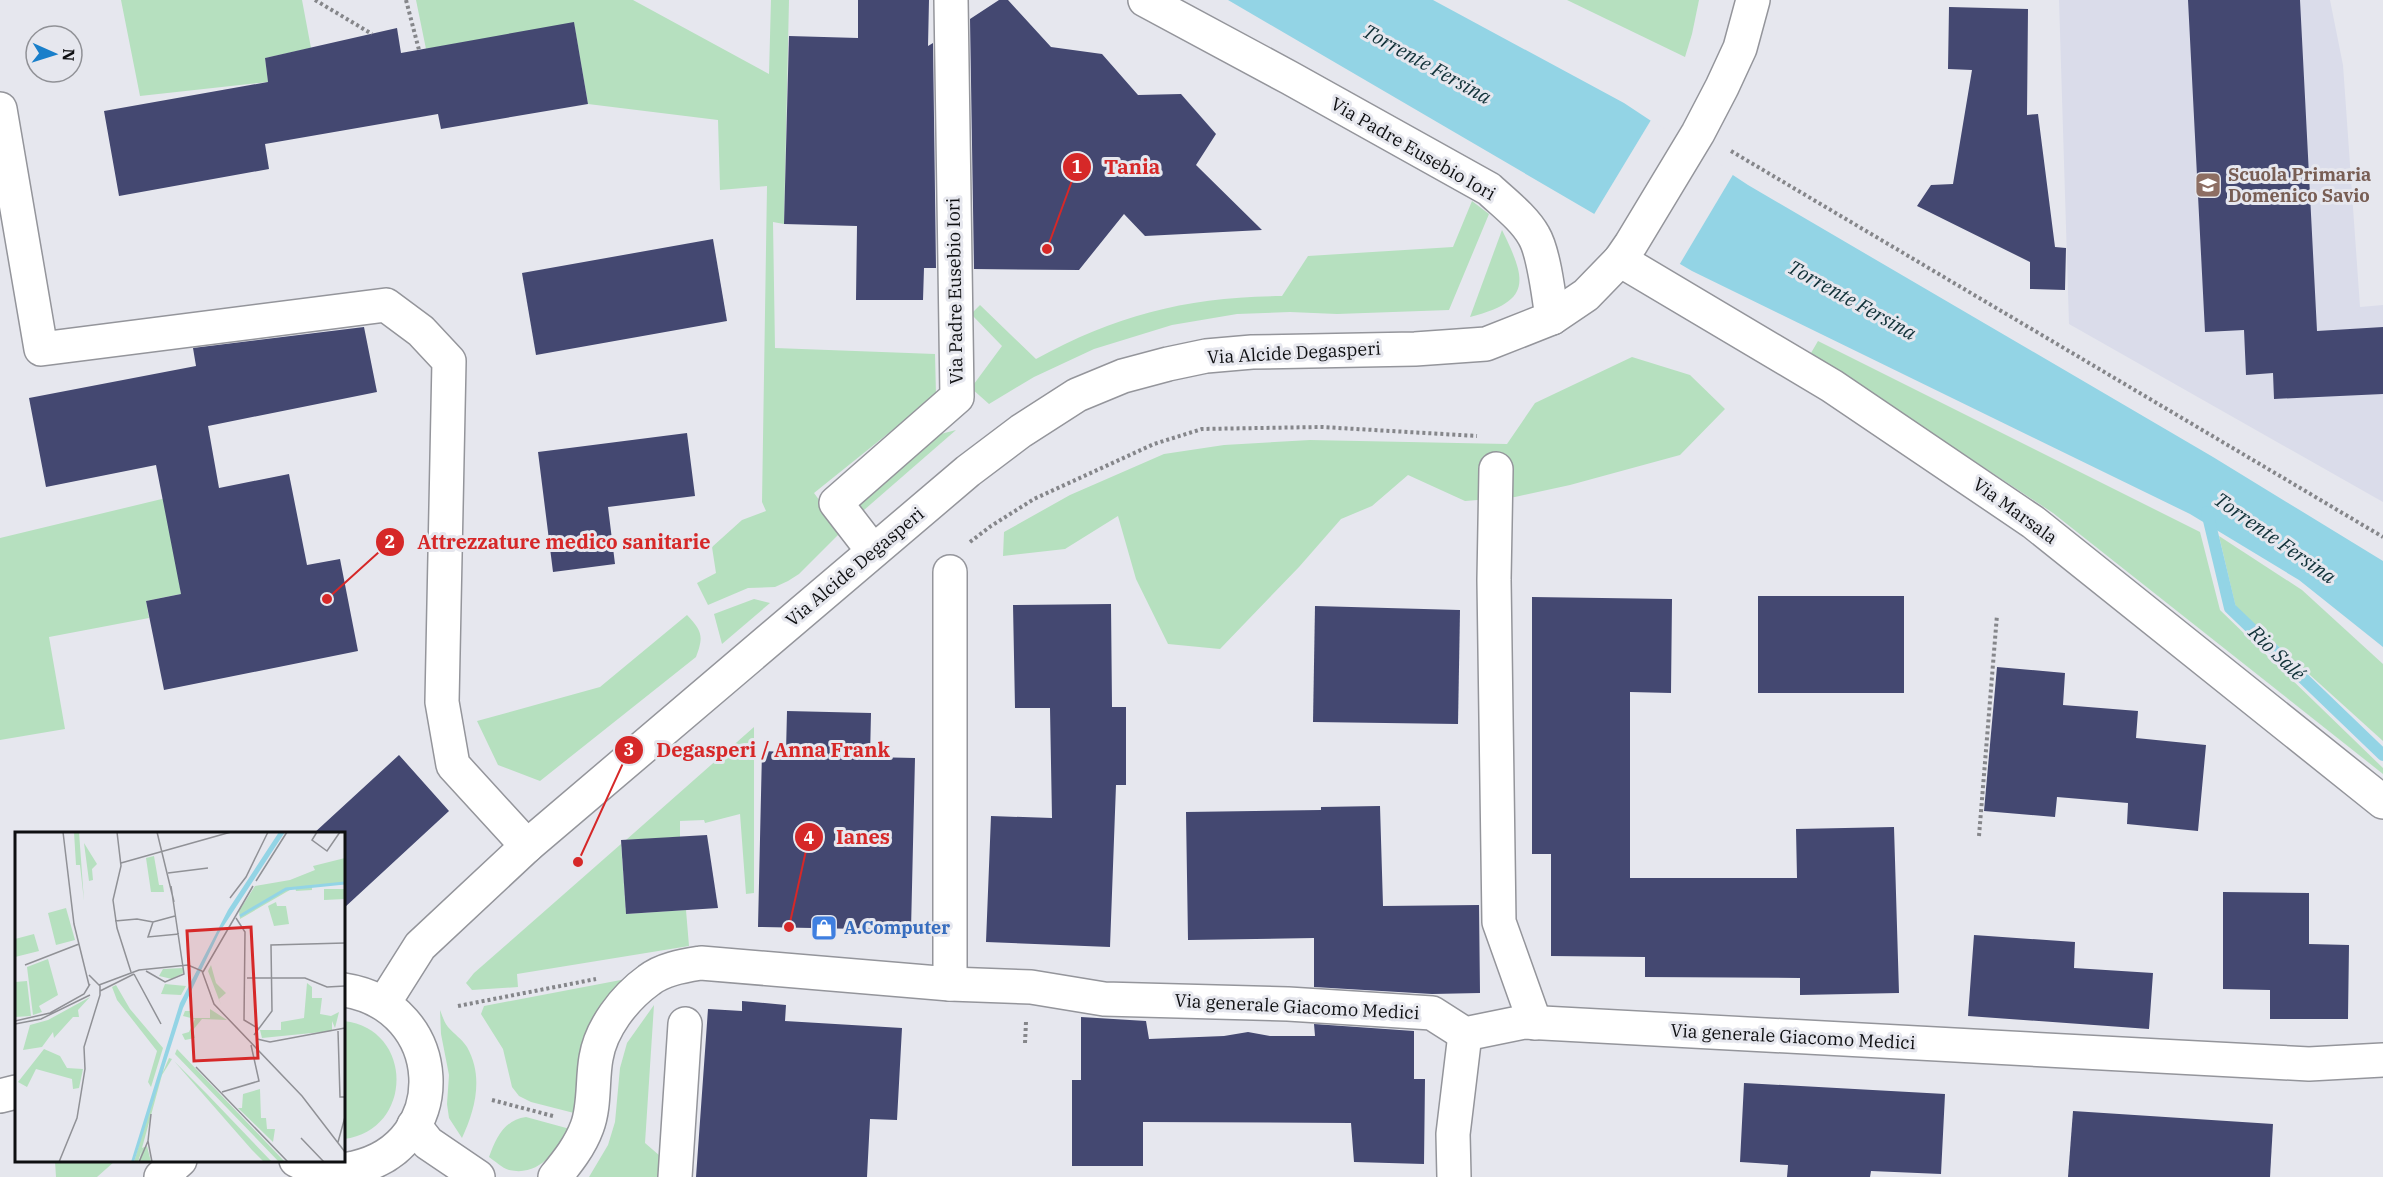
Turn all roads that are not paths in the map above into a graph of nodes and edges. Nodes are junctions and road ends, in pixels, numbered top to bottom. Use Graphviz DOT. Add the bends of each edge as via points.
graph roads {
  1 [pos="951,0"];
  2 [pos="1145,0"];
  3 [pos="1753,0"];
  4 [pos="0,109"];
  5 [pos="1625,252"];
  6 [pos="1552,318"];
  7 [pos="1496,468"];
  8 [pos="873,551"];
  9 [pos="950,572"];
  10 [pos="2383,802"];
  11 [pos="527,846"];
  12 [pos="950,984"];
  13 [pos="345,990"];
  14 [pos="384,1004"];
  15 [pos="1536,1023"];
  16 [pos="685,1024"];
  17 [pos="1465,1034"];
  18 [pos="2383,1060"];
  19 [pos="15,1092"];
  20 [pos="0,1096"];
  21 [pos="414,1125"];
  22 [pos="179,1162"];
  23 [pos="299,1162"];
  24 [pos="336,1174"];
  25 [pos="161,1177"];
  26 [pos="478,1177"];
  27 [pos="555,1177"];
  28 [pos="675,1177"];
  29 [pos="1454,1177"];
  1 -- 8 [label="street, Via Padre Eusebio Iori" via="957,398 836,503"];
  2 -- 6 [label="street, Via Padre Eusebio Iori" via="1489,189 1535,236"];
  3 -- 5 [label="street, Via Alcide Degasperi" via="1740,48 1691,144"];
  4 -- 11 [label="street" via="41,350 386,305 421,331 449,361 442,702 453,765"];
  5 -- 6 [label="street, Via Alcide Degasperi" via="1586,295"];
  5 -- 10 [label="street, Via Marsala" via="2033,522"];
  6 -- 8 [label="street, Via Alcide Degasperi" via="1486,344 1252,351 1206,356 1123,376 1077,395 1021,431"];
  7 -- 15 [label="street" via="1499,922"];
  8 -- 11 [label="street, Via Alcide Degasperi"];
  9 -- 12 [label="street"];
  11 -- 14 [label="street, Via Alcide Degasperi" via="420,946"];
  12 -- 17 [label="street, Via generale Giacomo Medici" via="1031,987 1104,999 1432,1013"];
  12 -- 27 [label="street, Via generale Giacomo Medici" via="701,963 677,967 650,979 610,1021 596,1056 588,1125 573,1155"];
  13 -- 14 [label="street"];
  14 -- 21 [label="street" via="411,1029 425,1064 423,1101"];
  15 -- 17 [label="street, Via generale Giacomo Medici"];
  15 -- 18 [label="street, Via generale Giacomo Medici" via="2308,1064"];
  16 -- 28 [label="street"];
  17 -- 29 [label="street" via="1454,1134"];
  19 -- 20 [label="street"];
  21 -- 24 [label="street" via="398,1145 381,1157"];
  21 -- 26 [label="street" via="428,1143"];
  22 -- 25 [label="street"];
  23 -- 24 [label="street"];
}
